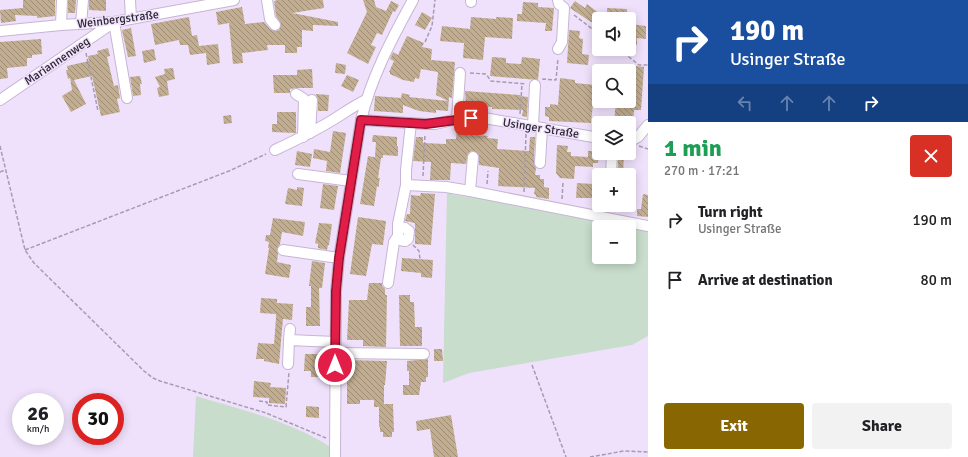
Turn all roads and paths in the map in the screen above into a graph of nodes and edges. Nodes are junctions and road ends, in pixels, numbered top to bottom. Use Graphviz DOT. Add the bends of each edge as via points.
graph roads {
  1 [pos="62,0"];
  2 [pos="83,0"];
  3 [pos="130,0"];
  4 [pos="234,0"];
  5 [pos="267,0"];
  6 [pos="413,0"];
  7 [pos="435,0"];
  8 [pos="561,4"];
  9 [pos="131,18"];
  10 [pos="114,22"];
  11 [pos="81,24"];
  12 [pos="61,25"];
  13 [pos="275,25"];
  14 [pos="592,28"];
  15 [pos="0,31"];
  16 [pos="425,42"];
  17 [pos="84,43"];
  18 [pos="558,48"];
  19 [pos="628,56"];
  20 [pos="648,65"];
  21 [pos="460,73"];
  22 [pos="522,84"];
  23 [pos="535,85"];
  24 [pos="296,94"];
  25 [pos="127,98"];
  26 [pos="0,100"];
  27 [pos="312,100"];
  28 [pos="366,100"];
  29 [pos="98,111"];
  30 [pos="457,119"];
  31 [pos="361,120"];
  32 [pos="411,123"];
  33 [pos="426,124"];
  34 [pos="648,125"];
  35 [pos="530,126"];
  36 [pos="306,135"];
  37 [pos="592,137"];
  38 [pos="636,138"];
  39 [pos="0,146"];
  40 [pos="275,150"];
  41 [pos="473,157"];
  42 [pos="540,163"];
  43 [pos="5,170"];
  44 [pos="488,171"];
  45 [pos="0,172"];
  46 [pos="298,174"];
  47 [pos="351,182"];
  48 [pos="563,182"];
  49 [pos="406,185"];
  50 [pos="422,186"];
  51 [pos="470,191"];
  52 [pos="486,194"];
  53 [pos="524,202"];
  54 [pos="562,209"];
  55 [pos="648,226"];
  56 [pos="398,231"];
  57 [pos="408,240"];
  58 [pos="25,250"];
  59 [pos="283,250"];
  60 [pos="339,258"];
  61 [pos="420,259"];
  62 [pos="388,283"];
  63 [pos="290,329"];
  64 [pos="289,340"];
  65 [pos="335,342"];
  66 [pos="335,353"];
  67 [pos="424,354"];
  68 [pos="288,364"];
  69 [pos="532,365"];
  70 [pos="259,401"];
  71 [pos="336,442"];
  72 [pos="648,452"];
  73 [pos="335,457"];
  74 [pos="566,457"];
  75 [pos="590,457"];
  1 -- 12 [label="street"];
  2 -- 11 [label="street"];
  3 -- 9 [label="street"];
  4 -- 9 [label="street, Weinbergstraße"];
  5 -- 13 [label="street" via="270,19"];
  6 -- 28 [label="street" via="372,82"];
  7 -- 16 [label="path" via="432,26"];
  8 -- 14 [label="path"];
  8 -- 18 [label="street" via="562,42"];
  9 -- 10 [label="street, Weinbergstraße"];
  10 -- 11 [label="street, Weinbergstraße"];
  10 -- 17 [label="street, Mariannenweg"];
  10 -- 25 [label="street"];
  11 -- 12 [label="street, Weinbergstraße"];
  12 -- 15 [label="street, Weinbergstraße"];
  17 -- 26 [label="street, Mariannenweg"];
  17 -- 29 [label="path"];
  18 -- 23 [label="path" via="556,80 543,79 542,86"];
  19 -- 20 [label="path" via="639,64"];
  21 -- 22 [label="path" via="486,74 491,81"];
  21 -- 30 [label="street"];
  22 -- 23 [label="path"];
  22 -- 35 [label="path"];
  23 -- 35 [label="street"];
  24 -- 36 [label="street" via="304,99"];
  27 -- 36 [label="street"];
  28 -- 31 [label="street"];
  28 -- 36 [label="street"];
  30 -- 33 [label="street, Usinger Straße"];
  30 -- 35 [label="street, Usinger Straße" via="484,118"];
  31 -- 32 [label="street, Usinger Straße"];
  31 -- 47 [label="street"];
  32 -- 33 [label="street, Usinger Straße"];
  32 -- 49 [label="street"];
  33 -- 50 [label="path"];
  34 -- 38 [label="street"];
  35 -- 37 [label="street, Usinger Straße"];
  35 -- 42 [label="street"];
  35 -- 53 [label="path"];
  36 -- 40 [label="street"];
  39 -- 43 [label="path"];
  40 -- 58 [label="path" via="229,171"];
  41 -- 51 [label="street"];
  43 -- 45 [label="path"];
  43 -- 58 [label="path"];
  44 -- 52 [label="path"];
  46 -- 47 [label="street"];
  47 -- 60 [label="street"];
  48 -- 54 [label="path"];
  49 -- 50 [label="street"];
  49 -- 56 [label="street"];
  50 -- 51 [label="street"];
  51 -- 52 [label="street"];
  52 -- 53 [label="street"];
  53 -- 54 [label="street"];
  54 -- 55 [label="street"];
  56 -- 57 [label="street" via="405,228 409,231"];
  56 -- 62 [label="street"];
  57 -- 61 [label="path" via="419,252"];
  58 -- 71 [label="path" via="34,263 153,378 266,413"];
  59 -- 60 [label="street"];
  60 -- 65 [label="street"];
  63 -- 64 [label="street"];
  64 -- 65 [label="street"];
  64 -- 68 [label="street"];
  65 -- 66 [label="street"];
  66 -- 67 [label="street"];
  66 -- 71 [label="street"];
  68 -- 70 [label="path" via="286,407 267,405 267,402"];
  69 -- 74 [label="path"];
  71 -- 73 [label="street"];
  72 -- 75 [label="path" via="624,451"];
}
